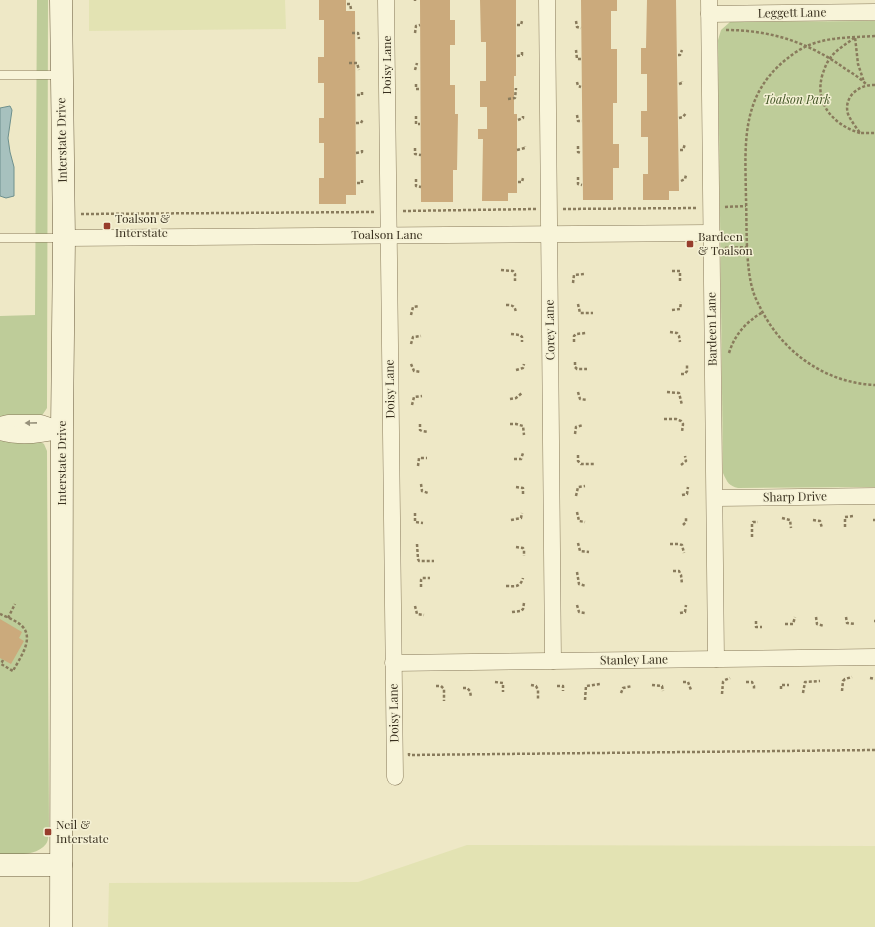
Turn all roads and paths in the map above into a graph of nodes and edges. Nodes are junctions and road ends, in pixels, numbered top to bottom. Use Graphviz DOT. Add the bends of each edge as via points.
graph roads {
  1 [pos="61,0"];
  2 [pos="386,0"];
  3 [pos="547,0"];
  4 [pos="347,4"];
  5 [pos="709,7"];
  6 [pos="871,8"];
  7 [pos="351,9"];
  8 [pos="522,21"];
  9 [pos="576,21"];
  10 [pos="420,25"];
  11 [pos="517,25"];
  12 [pos="581,28"];
  13 [pos="726,30"];
  14 [pos="352,33"];
  15 [pos="415,33"];
  16 [pos="875,36"];
  17 [pos="855,37"];
  18 [pos="360,39"];
  19 [pos="808,46"];
  20 [pos="576,50"];
  21 [pos="682,50"];
  22 [pos="522,52"];
  23 [pos="678,55"];
  24 [pos="517,56"];
  25 [pos="830,57"];
  26 [pos="581,59"];
  27 [pos="349,63"];
  28 [pos="417,63"];
  29 [pos="360,70"];
  30 [pos="415,70"];
  31 [pos="0,75"];
  32 [pos="62,75"];
  33 [pos="682,81"];
  34 [pos="577,82"];
  35 [pos="866,83"];
  36 [pos="416,84"];
  37 [pos="679,84"];
  38 [pos="875,85"];
  39 [pos="581,87"];
  40 [pos="420,88"];
  41 [pos="516,88"];
  42 [pos="362,90"];
  43 [pos="357,95"];
  44 [pos="508,99"];
  45 [pos="686,113"];
  46 [pos="577,115"];
  47 [pos="416,116"];
  48 [pos="523,116"];
  49 [pos="679,118"];
  50 [pos="363,120"];
  51 [pos="518,120"];
  52 [pos="582,121"];
  53 [pos="356,123"];
  54 [pos="420,124"];
  55 [pos="860,133"];
  56 [pos="875,133"];
  57 [pos="685,144"];
  58 [pos="525,146"];
  59 [pos="578,146"];
  60 [pos="415,148"];
  61 [pos="362,149"];
  62 [pos="517,150"];
  63 [pos="680,150"];
  64 [pos="356,153"];
  65 [pos="581,153"];
  66 [pos="420,155"];
  67 [pos="686,175"];
  68 [pos="578,177"];
  69 [pos="523,178"];
  70 [pos="416,179"];
  71 [pos="362,180"];
  72 [pos="681,181"];
  73 [pos="518,182"];
  74 [pos="357,183"];
  75 [pos="582,185"];
  76 [pos="421,187"];
  77 [pos="746,206"];
  78 [pos="721,207"];
  79 [pos="702,208"];
  80 [pos="540,209"];
  81 [pos="559,209"];
  82 [pos="401,211"];
  83 [pos="379,212"];
  84 [pos="75,214"];
  85 [pos="710,233"];
  86 [pos="549,234"];
  87 [pos="388,235"];
  88 [pos="0,238"];
  89 [pos="64,238"];
  90 [pos="748,247"];
  91 [pos="720,248"];
  92 [pos="501,270"];
  93 [pos="672,271"];
  94 [pos="585,274"];
  95 [pos="515,281"];
  96 [pos="680,281"];
  97 [pos="573,283"];
  98 [pos="681,302"];
  99 [pos="578,304"];
  100 [pos="506,305"];
  101 [pos="419,306"];
  102 [pos="672,310"];
  103 [pos="763,312"];
  104 [pos="516,313"];
  105 [pos="593,313"];
  106 [pos="412,315"];
  107 [pos="670,332"];
  108 [pos="511,334"];
  109 [pos="586,334"];
  110 [pos="421,336"];
  111 [pos="522,342"];
  112 [pos="574,342"];
  113 [pos="680,342"];
  114 [pos="412,344"];
  115 [pos="729,353"];
  116 [pos="575,362"];
  117 [pos="411,364"];
  118 [pos="524,364"];
  119 [pos="687,364"];
  120 [pos="587,369"];
  121 [pos="516,370"];
  122 [pos="420,372"];
  123 [pos="681,374"];
  124 [pos="875,385"];
  125 [pos="578,392"];
  126 [pos="668,392"];
  127 [pos="522,393"];
  128 [pos="422,396"];
  129 [pos="510,399"];
  130 [pos="587,400"];
  131 [pos="412,405"];
  132 [pos="682,405"];
  133 [pos="664,419"];
  134 [pos="420,424"];
  135 [pos="510,424"];
  136 [pos="0,425"];
  137 [pos="583,425"];
  138 [pos="62,430"];
  139 [pos="0,432"];
  140 [pos="428,432"];
  141 [pos="682,432"];
  142 [pos="575,434"];
  143 [pos="524,435"];
  144 [pos="523,453"];
  145 [pos="578,455"];
  146 [pos="685,456"];
  147 [pos="427,458"];
  148 [pos="514,459"];
  149 [pos="595,464"];
  150 [pos="681,465"];
  151 [pos="418,466"];
  152 [pos="421,484"];
  153 [pos="585,486"];
  154 [pos="516,487"];
  155 [pos="688,487"];
  156 [pos="428,493"];
  157 [pos="682,495"];
  158 [pos="523,496"];
  159 [pos="576,496"];
  160 [pos="875,496"];
  161 [pos="715,498"];
  162 [pos="577,512"];
  163 [pos="415,513"];
  164 [pos="522,513"];
  165 [pos="854,516"];
  166 [pos="686,517"];
  167 [pos="782,518"];
  168 [pos="511,520"];
  169 [pos="813,520"];
  170 [pos="585,522"];
  171 [pos="758,522"];
  172 [pos="423,523"];
  173 [pos="683,525"];
  174 [pos="845,527"];
  175 [pos="791,528"];
  176 [pos="822,528"];
  177 [pos="752,537"];
  178 [pos="578,543"];
  179 [pos="417,544"];
  180 [pos="670,544"];
  181 [pos="516,547"];
  182 [pos="590,552"];
  183 [pos="684,553"];
  184 [pos="524,556"];
  185 [pos="434,561"];
  186 [pos="673,571"];
  187 [pos="577,572"];
  188 [pos="430,578"];
  189 [pos="523,578"];
  190 [pos="682,584"];
  191 [pos="506,586"];
  192 [pos="586,586"];
  193 [pos="421,587"];
  194 [pos="524,603"];
  195 [pos="15,604"];
  196 [pos="577,605"];
  197 [pos="686,605"];
  198 [pos="415,606"];
  199 [pos="512,612"];
  200 [pos="585,613"];
  201 [pos="680,613"];
  202 [pos="0,614"];
  203 [pos="424,615"];
  204 [pos="795,617"];
  205 [pos="816,617"];
  206 [pos="846,617"];
  207 [pos="8,618"];
  208 [pos="756,621"];
  209 [pos="785,624"];
  210 [pos="855,624"];
  211 [pos="824,626"];
  212 [pos="762,627"];
  213 [pos="875,657"];
  214 [pos="716,659"];
  215 [pos="3,660"];
  216 [pos="553,661"];
  217 [pos="393,663"];
  218 [pos="730,678"];
  219 [pos="852,678"];
  220 [pos="870,678"];
  221 [pos="875,679"];
  222 [pos="820,681"];
  223 [pos="495,682"];
  224 [pos="683,682"];
  225 [pos="746,682"];
  226 [pos="600,684"];
  227 [pos="531,685"];
  228 [pos="652,685"];
  229 [pos="789,685"];
  230 [pos="436,686"];
  231 [pos="557,686"];
  232 [pos="632,686"];
  233 [pos="463,688"];
  234 [pos="754,689"];
  235 [pos="781,689"];
  236 [pos="691,690"];
  237 [pos="564,691"];
  238 [pos="663,691"];
  239 [pos="842,691"];
  240 [pos="503,692"];
  241 [pos="621,692"];
  242 [pos="803,692"];
  243 [pos="722,694"];
  244 [pos="471,697"];
  245 [pos="538,700"];
  246 [pos="585,700"];
  247 [pos="444,701"];
  248 [pos="409,748"];
  249 [pos="875,750"];
  250 [pos="394,777"];
  251 [pos="0,865"];
  252 [pos="61,865"];
  253 [pos="61,927"];
  1 -- 32 [label="main road, Interstate Drive"];
  2 -- 87 [label="street, Doisy Lane"];
  3 -- 86 [label="street, Corey Lane"];
  4 -- 7 [label="path" via="350,4"];
  5 -- 6 [label="street, Leggett Lane"];
  5 -- 85 [label="street, Bardeen Lane"];
  8 -- 11 [label="path" via="521,25"];
  9 -- 12 [label="path" via="577,27"];
  10 -- 15 [label="path" via="416,26"];
  13 -- 19 [label="path" via="762,33"];
  14 -- 18 [label="path" via="358,33"];
  16 -- 17 [label="path"];
  17 -- 19 [label="path" via="827,39"];
  17 -- 25 [label="path"];
  17 -- 35 [label="path" via="858,64"];
  19 -- 25 [label="path"];
  19 -- 77 [label="path" via="782,63 764,84 753,105 747,123"];
  20 -- 26 [label="path" via="577,59"];
  21 -- 23 [label="path"];
  22 -- 24 [label="path" via="522,55"];
  25 -- 35 [label="path"];
  25 -- 55 [label="path" via="820,84 823,102 838,122 849,130"];
  27 -- 29 [label="path" via="358,63"];
  28 -- 30 [label="path"];
  31 -- 32 [label="lane"];
  32 -- 89 [label="main road, Interstate Drive"];
  33 -- 37 [label="path"];
  34 -- 39 [label="path"];
  35 -- 38 [label="path"];
  35 -- 55 [label="path" via="848,100 848,113"];
  36 -- 40 [label="path" via="416,88"];
  41 -- 44 [label="path" via="515,98"];
  42 -- 43 [label="path" via="362,95"];
  45 -- 49 [label="path"];
  46 -- 52 [label="path" via="578,121"];
  47 -- 54 [label="path" via="415,122"];
  48 -- 51 [label="path"];
  50 -- 53 [label="path"];
  55 -- 56 [label="path"];
  57 -- 63 [label="path" via="683,150"];
  58 -- 62 [label="path"];
  59 -- 65 [label="path" via="578,152"];
  60 -- 66 [label="path" via="415,154"];
  61 -- 64 [label="path" via="362,152"];
  67 -- 72 [label="path"];
  68 -- 75 [label="path" via="578,184"];
  69 -- 73 [label="path" via="522,182"];
  70 -- 76 [label="path" via="416,186"];
  71 -- 74 [label="path" via="362,183"];
  77 -- 78 [label="path"];
  77 -- 90 [label="path"];
  79 -- 81 [label="path"];
  80 -- 82 [label="path"];
  83 -- 84 [label="path"];
  85 -- 86 [label="street, Toalson Lane"];
  85 -- 161 [label="street, Bardeen Lane"];
  86 -- 87 [label="street, Toalson Lane"];
  86 -- 216 [label="street, Corey Lane"];
  87 -- 89 [label="street, Toalson Lane"];
  87 -- 217 [label="street, Doisy Lane"];
  88 -- 89 [label="lane"];
  89 -- 138 [label="main road, Interstate Drive"];
  90 -- 91 [label="path"];
  90 -- 103 [label="path" via="749,272 754,294"];
  92 -- 95 [label="path" via="513,271"];
  93 -- 96 [label="path" via="680,271"];
  94 -- 97 [label="path" via="574,275"];
  98 -- 102 [label="path" via="680,309"];
  99 -- 105 [label="path" via="580,313"];
  100 -- 104 [label="path" via="513,306"];
  101 -- 106 [label="path" via="413,307"];
  103 -- 115 [label="path" via="741,329"];
  103 -- 124 [label="path" via="778,336 800,358 831,376 848,382"];
  107 -- 113 [label="path" via="677,333"];
  108 -- 111 [label="path" via="520,335"];
  109 -- 112 [label="path" via="576,334"];
  110 -- 114 [label="path" via="413,337"];
  116 -- 120 [label="path" via="577,369"];
  117 -- 122 [label="path" via="414,371"];
  118 -- 121 [label="path" via="523,368"];
  119 -- 123 [label="path" via="687,371"];
  125 -- 130 [label="path" via="580,399"];
  126 -- 132 [label="path" via="679,393"];
  127 -- 129 [label="path"];
  128 -- 131 [label="path" via="414,397"];
  133 -- 141 [label="path" via="681,421"];
  134 -- 140 [label="path" via="420,430"];
  135 -- 143 [label="path" via="523,426"];
  138 -- 136 [label="street, one-way" via="41,423"];
  137 -- 142 [label="path" via="576,427"];
  138 -- 139 [label="street" via="41,435"];
  138 -- 252 [label="main road, Interstate Drive"];
  144 -- 148 [label="path" via="521,459"];
  145 -- 149 [label="path" via="579,463"];
  146 -- 150 [label="path" via="686,461"];
  147 -- 151 [label="path" via="419,458"];
  152 -- 156 [label="path" via="422,491"];
  153 -- 159 [label="path" via="578,487"];
  154 -- 158 [label="path" via="523,488"];
  155 -- 157 [label="path" via="687,494"];
  160 -- 161 [label="street, Sharp Drive"];
  161 -- 214 [label="street, Bardeen Lane"];
  162 -- 170 [label="path" via="579,521"];
  163 -- 172 [label="path" via="415,522"];
  164 -- 168 [label="path" via="521,518"];
  165 -- 174 [label="path" via="846,517"];
  166 -- 173 [label="path"];
  167 -- 175 [label="path" via="790,520"];
  169 -- 176 [label="path" via="820,521"];
  171 -- 177 [label="path" via="752,524"];
  178 -- 182 [label="path" via="580,551"];
  179 -- 185 [label="path" via="418,559"];
  180 -- 183 [label="path" via="679,544"];
  181 -- 184 [label="path" via="523,548"];
  186 -- 190 [label="path" via="680,572"];
  187 -- 192 [label="path" via="579,584"];
  188 -- 193 [label="path" via="422,578"];
  189 -- 191 [label="path" via="522,584"];
  194 -- 199 [label="path" via="521,611"];
  195 -- 207 [label="path"];
  196 -- 200 [label="path" via="579,612"];
  197 -- 201 [label="path" via="685,612"];
  198 -- 203 [label="path" via="417,614"];
  202 -- 207 [label="path"];
  204 -- 209 [label="path" via="794,624"];
  205 -- 211 [label="path" via="817,624"];
  206 -- 210 [label="path" via="847,623"];
  207 -- 215 [label="path" via="22,625 27,640 13,671 1,664"];
  208 -- 212 [label="path" via="756,627"];
  213 -- 214 [label="street, Stanley Lane"];
  214 -- 216 [label="street, Stanley Lane"];
  216 -- 217 [label="street, Stanley Lane"];
  217 -- 250 [label="street, Doisy Lane"];
  218 -- 243 [label="path" via="724,680"];
  219 -- 239 [label="path" via="843,681"];
  220 -- 221 [label="path"];
  222 -- 242 [label="path" via="805,682"];
  223 -- 240 [label="path" via="503,683"];
  224 -- 236 [label="path" via="688,682"];
  225 -- 234 [label="path" via="752,682"];
  226 -- 246 [label="path" via="586,686"];
  227 -- 245 [label="path" via="536,686 538,690"];
  228 -- 238 [label="path" via="662,686"];
  229 -- 235 [label="path" via="781,685"];
  230 -- 247 [label="path" via="444,689"];
  231 -- 237 [label="path" via="563,686"];
  232 -- 241 [label="path" via="623,688"];
  233 -- 244 [label="path" via="470,691"];
  248 -- 249 [label="path" via="409,755"];
  251 -- 252 [label="main road"];
  252 -- 253 [label="main road, Interstate Drive"];
}
